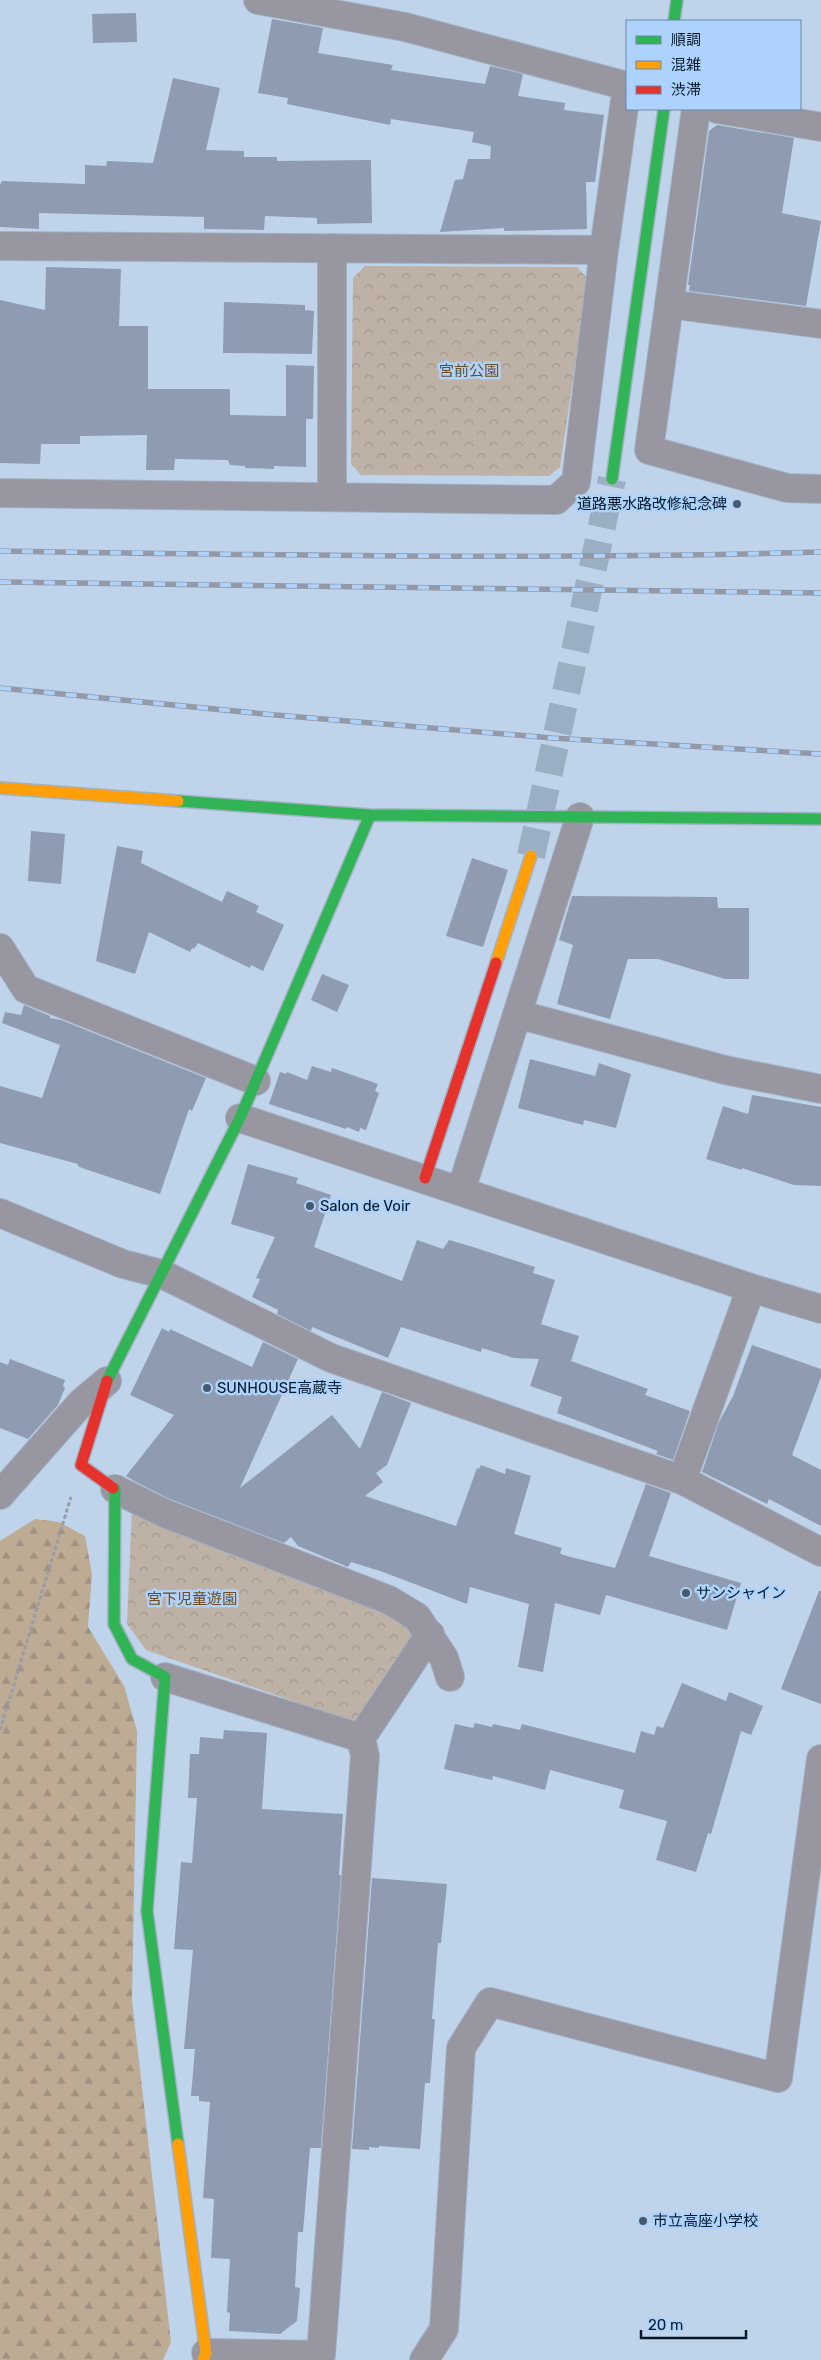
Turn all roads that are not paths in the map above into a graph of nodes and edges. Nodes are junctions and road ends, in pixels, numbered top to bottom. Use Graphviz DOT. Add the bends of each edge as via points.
graph roads {
  1 [pos="258,0"];
  2 [pos="677,0"];
  3 [pos="674,20"];
  4 [pos="626,86"];
  5 [pos="626,93"];
  6 [pos="664,110"];
  7 [pos="696,110"];
  8 [pos="723,110"];
  9 [pos="821,127"];
  10 [pos="0,246"];
  11 [pos="332,248"];
  12 [pos="604,250"];
  13 [pos="669,304"];
  14 [pos="821,324"];
  15 [pos="612,479"];
  16 [pos="821,489"];
  17 [pos="0,493"];
  18 [pos="332,496"];
  19 [pos="0,788"];
  20 [pos="370,815"];
  21 [pos="580,817"];
  22 [pos="821,819"];
  23 [pos="531,856"];
  24 [pos="0,948"];
  25 [pos="517,1014"];
  26 [pos="256,1081"];
  27 [pos="821,1089"];
  28 [pos="240,1118"];
  29 [pos="425,1178"];
  30 [pos="461,1190"];
  31 [pos="0,1213"];
  32 [pos="162,1274"];
  33 [pos="751,1288"];
  34 [pos="821,1309"];
  35 [pos="107,1381"];
  36 [pos="682,1480"];
  37 [pos="115,1489"];
  38 [pos="0,1495"];
  39 [pos="821,1552"];
  40 [pos="430,1634"];
  41 [pos="165,1677"];
  42 [pos="450,1677"];
  43 [pos="361,1738"];
  44 [pos="821,1759"];
  45 [pos="204,2356"];
  46 [pos="424,2360"];
  1 -- 4 [label="street" via="405,26"];
  2 -- 3 [label="street"];
  5 -- 12 [label="street"];
  6 -- 15 [label="street"];
  7 -- 13 [label="street"];
  8 -- 9 [label="street"];
  10 -- 11 [label="street"];
  11 -- 12 [label="street"];
  11 -- 18 [label="street"];
  12 -- 18 [label="street" via="576,482 556,500"];
  13 -- 14 [label="street"];
  13 -- 16 [label="street" via="649,450 787,488"];
  17 -- 18 [label="street"];
  19 -- 20 [label="street"];
  20 -- 21 [label="street"];
  20 -- 26 [label="street"];
  21 -- 22 [label="street"];
  21 -- 25 [label="street"];
  23 -- 29 [label="street"];
  24 -- 26 [label="street" via="26,989"];
  25 -- 27 [label="street" via="725,1070"];
  25 -- 30 [label="street"];
  26 -- 28 [label="street"];
  28 -- 29 [label="street"];
  28 -- 32 [label="street"];
  29 -- 30 [label="street"];
  30 -- 33 [label="street"];
  31 -- 32 [label="street" via="123,1264"];
  32 -- 35 [label="street"];
  32 -- 36 [label="street" via="331,1358"];
  33 -- 34 [label="street"];
  33 -- 36 [label="street"];
  35 -- 37 [label="street" via="81,1465"];
  35 -- 38 [label="street" via="81,1403"];
  36 -- 39 [label="street"];
  37 -- 40 [label="street" via="164,1512 389,1600 417,1617"];
  37 -- 41 [label="street" via="114,1624 132,1659"];
  40 -- 42 [label="street" via="444,1658"];
  40 -- 43 [label="street"];
  41 -- 43 [label="street"];
  41 -- 45 [label="street" via="148,1911"];
  43 -- 45 [label="street" via="365,1756 321,2355"];
  44 -- 46 [label="street" via="778,2078 490,2002 461,2048 444,2329"];
}
